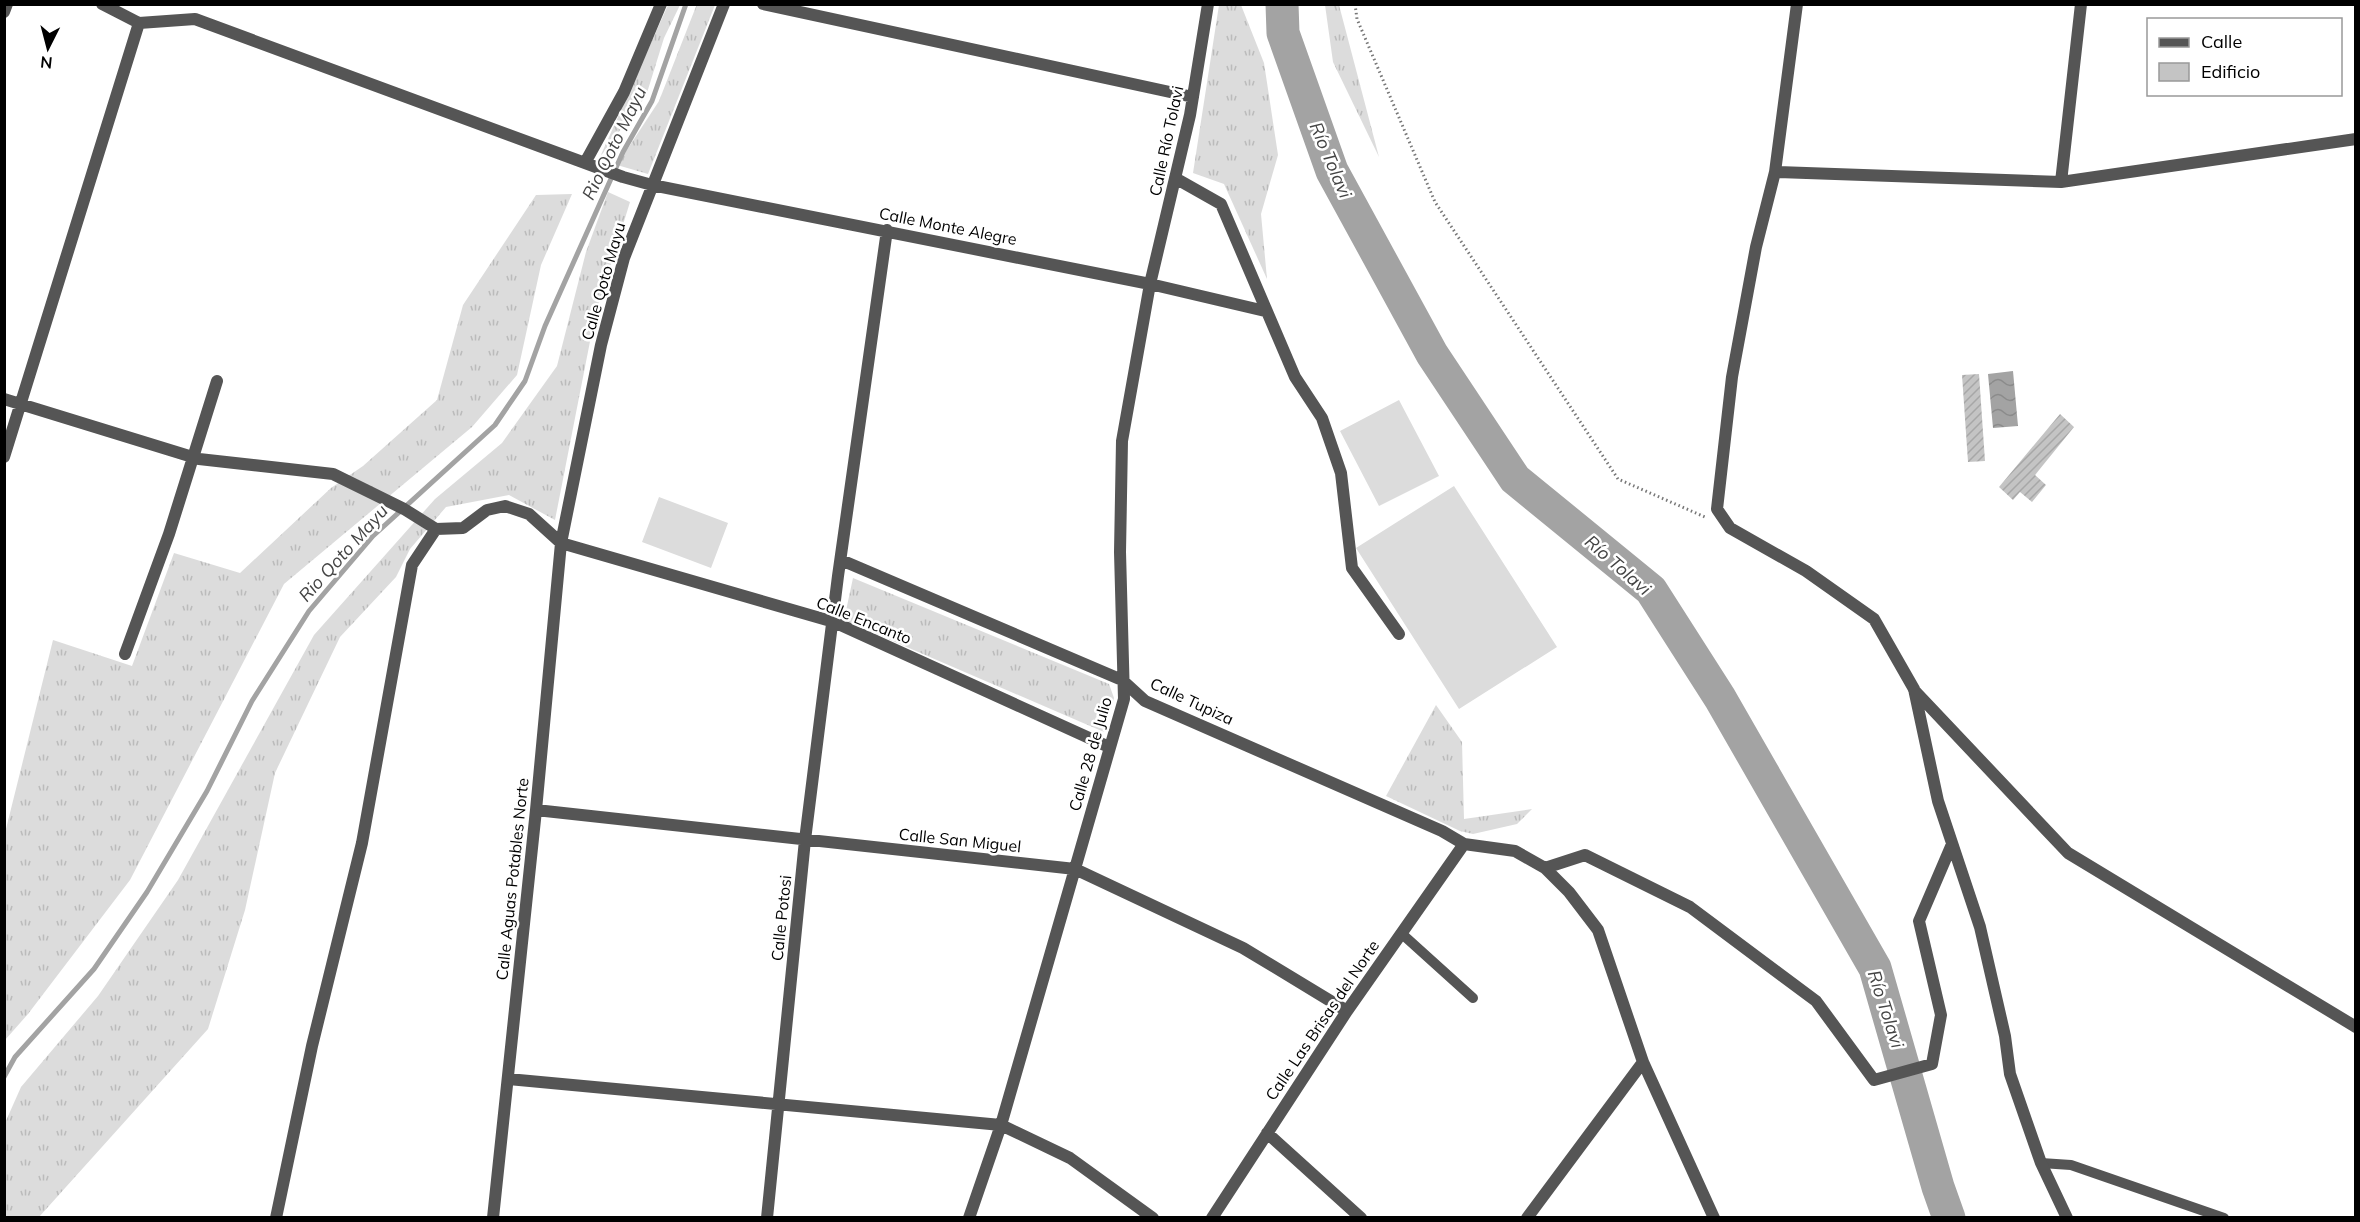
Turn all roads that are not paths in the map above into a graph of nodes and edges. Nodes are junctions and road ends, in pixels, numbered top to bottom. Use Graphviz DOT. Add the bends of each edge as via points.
graph roads {
  1 [pos="7,4"];
  2 [pos="102,4"];
  3 [pos="661,4"];
  4 [pos="724,4"];
  5 [pos="763,4"];
  6 [pos="1208,4"];
  7 [pos="1797,4"];
  8 [pos="2081,4"];
  9 [pos="4,12"];
  10 [pos="139,23"];
  11 [pos="1193,97"];
  12 [pos="2355,138"];
  13 [pos="586,161"];
  14 [pos="1775,172"];
  15 [pos="1175,178"];
  16 [pos="2061,182"];
  17 [pos="652,185"];
  18 [pos="887,231"];
  19 [pos="1150,284"];
  20 [pos="1265,311"];
  21 [pos="217,381"];
  22 [pos="4,399"];
  23 [pos="21,404"];
  24 [pos="4,457"];
  25 [pos="193,457"];
  26 [pos="436,530"];
  27 [pos="561,543"];
  28 [pos="841,560"];
  29 [pos="834,622"];
  30 [pos="1399,634"];
  31 [pos="125,654"];
  32 [pos="1122,680"];
  33 [pos="1914,689"];
  34 [pos="1109,747"];
  35 [pos="536,810"];
  36 [pos="806,840"];
  37 [pos="1464,844"];
  38 [pos="1952,844"];
  39 [pos="1075,868"];
  40 [pos="1545,868"];
  41 [pos="1401,933"];
  42 [pos="1473,998"];
  43 [pos="1347,1011"];
  44 [pos="2355,1027"];
  45 [pos="1643,1062"];
  46 [pos="508,1079"];
  47 [pos="779,1106"];
  48 [pos="1001,1125"];
  49 [pos="1267,1132"];
  50 [pos="2041,1163"];
  51 [pos="276,1218"];
  52 [pos="493,1218"];
  53 [pos="767,1218"];
  54 [pos="969,1218"];
  55 [pos="1153,1218"];
  56 [pos="1212,1218"];
  57 [pos="1361,1218"];
  58 [pos="1527,1218"];
  59 [pos="1714,1218"];
  60 [pos="2067,1218"];
  61 [pos="2224,1218"];
  1 -- 9 [label="street"];
  2 -- 10 [label="street"];
  3 -- 13 [label="street" via="624,92"];
  4 -- 17 [label="street, Calle Qoto Mayu"];
  5 -- 11 [label="street"];
  6 -- 11 [label="street, Calle Río Tolavi"];
  7 -- 14 [label="street"];
  8 -- 16 [label="street"];
  10 -- 13 [label="street, Calle Monte Alegre" via="195,19"];
  10 -- 23 [label="street"];
  11 -- 15 [label="street, Calle Río Tolavi"];
  12 -- 16 [label="street"];
  13 -- 17 [label="street, Calle Monte Alegre"];
  14 -- 16 [label="street"];
  14 -- 33 [label="street" via="1755,247 1732,377 1716,509 1730,528 1806,571 1874,619"];
  15 -- 19 [label="street, Calle Río Tolavi"];
  15 -- 20 [label="street" via="1221,204"];
  17 -- 18 [label="street, Calle Monte Alegre"];
  17 -- 27 [label="street, Calle Qoto Mayu" via="624,258 601,345"];
  18 -- 19 [label="street, Calle Monte Alegre"];
  18 -- 28 [label="street, Calle Potosi"];
  19 -- 20 [label="street, Calle Monte Alegre"];
  19 -- 32 [label="street, Calle 28 de Julio" via="1122,441"];
  20 -- 30 [label="street" via="1295,377 1322,418 1341,473 1352,567"];
  21 -- 25 [label="street"];
  22 -- 23 [label="street"];
  23 -- 24 [label="street"];
  23 -- 25 [label="street"];
  25 -- 26 [label="street" via="333,474 404,508"];
  25 -- 31 [label="street"];
  26 -- 27 [label="street" via="463,528 487,510 505,506 529,514"];
  26 -- 51 [label="street" via="412,565 362,843 312,1046"];
  27 -- 29 [label="street, Calle Encanto"];
  27 -- 35 [label="street, Calle Aguas Potables Norte"];
  28 -- 29 [label="street, Calle Potosi"];
  28 -- 32 [label="street, Calle Tupiza"];
  29 -- 34 [label="street, Calle Encanto"];
  29 -- 36 [label="street, Calle Potosi"];
  32 -- 34 [label="street, Calle 28 de Julio" via="1124,699"];
  32 -- 37 [label="street, Calle Tupiza" via="1145,701"];
  33 -- 38 [label="street" via="1938,801"];
  33 -- 44 [label="street" via="2068,853"];
  34 -- 39 [label="street, Calle 28 de Julio"];
  35 -- 36 [label="street, Calle San Miguel"];
  35 -- 46 [label="street, Calle Aguas Potables Norte"];
  36 -- 39 [label="street, Calle San Miguel"];
  36 -- 47 [label="street, Calle Potosi"];
  37 -- 40 [label="street" via="1515,851"];
  37 -- 41 [label="street, Calle Las Brisas del Norte"];
  38 -- 40 [label="street" via="1919,921 1941,1015 1932,1064 1874,1080 1816,1002 1690,907 1586,855"];
  38 -- 50 [label="street" via="1980,927 2010,1074"];
  39 -- 43 [label="street, Calle San Miguel" via="1243,948"];
  39 -- 48 [label="street, Calle 28 de Julio"];
  40 -- 45 [label="street" via="1598,930"];
  41 -- 42 [label="lane"];
  41 -- 43 [label="street, Calle Las Brisas del Norte"];
  43 -- 49 [label="street, Calle Las Brisas del Norte"];
  45 -- 58 [label="street"];
  45 -- 59 [label="street"];
  46 -- 47 [label="street"];
  46 -- 52 [label="street, Calle Aguas Potables Norte"];
  47 -- 48 [label="street"];
  47 -- 53 [label="street, Calle Potosi"];
  48 -- 54 [label="street, Calle 28 de Julio"];
  48 -- 55 [label="street" via="1070,1158"];
  49 -- 56 [label="street, Calle Las Brisas del Norte"];
  49 -- 57 [label="street"];
  50 -- 60 [label="street"];
  50 -- 61 [label="lane" via="2071,1165"];
}
